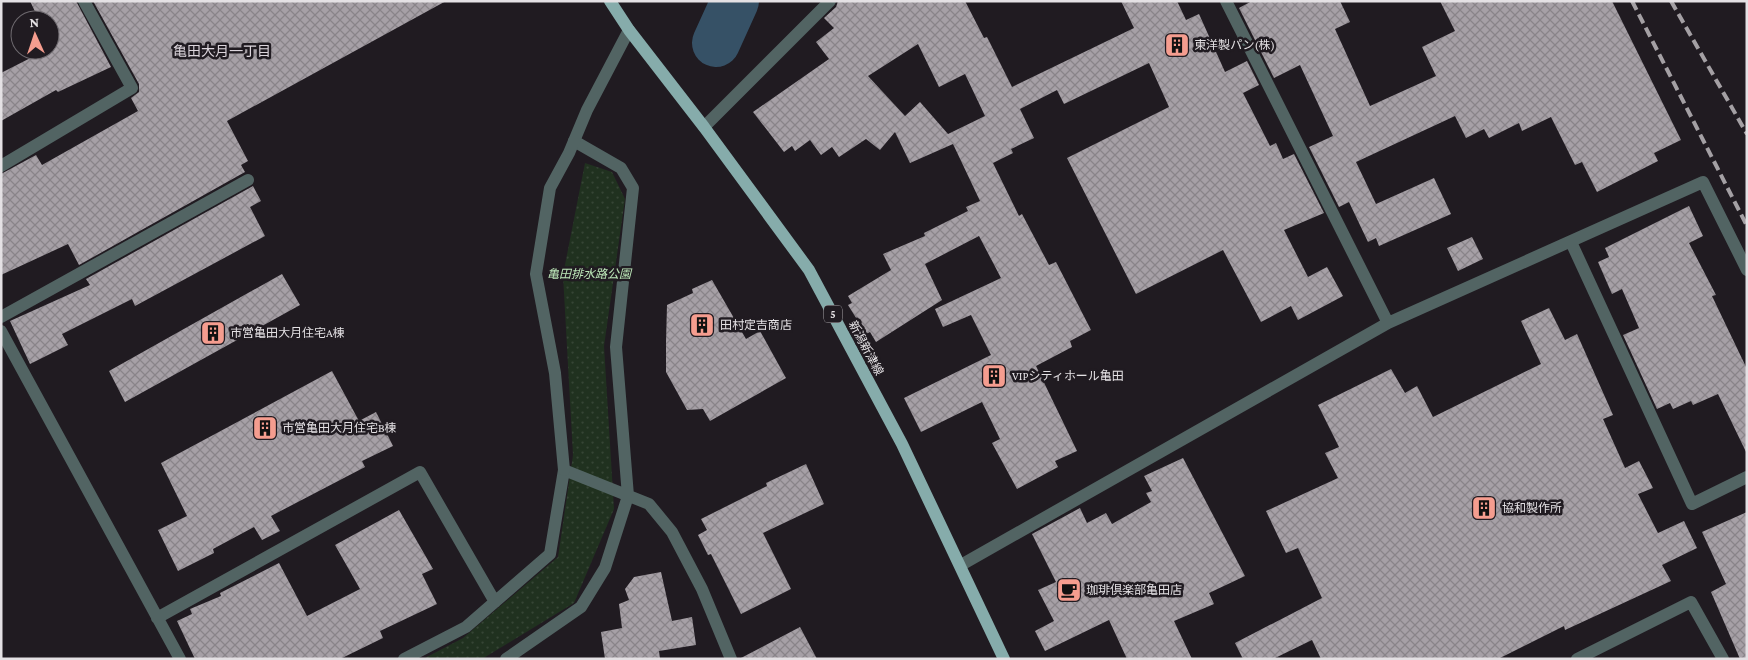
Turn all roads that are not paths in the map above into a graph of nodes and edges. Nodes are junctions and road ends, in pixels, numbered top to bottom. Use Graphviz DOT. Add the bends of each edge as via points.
graph roads {
  1 [pos="84,1"];
  2 [pos="610,1"];
  3 [pos="830,1"];
  4 [pos="1226,1"];
  5 [pos="629,30"];
  6 [pos="704,127"];
  7 [pos="574,141"];
  8 [pos="1,166"];
  9 [pos="248,180"];
  10 [pos="1571,242"];
  11 [pos="1747,270"];
  12 [pos="1,317"];
  13 [pos="1388,323"];
  14 [pos="1,331"];
  15 [pos="564,470"];
  16 [pos="1747,477"];
  17 [pos="628,496"];
  18 [pos="961,565"];
  19 [pos="495,602"];
  20 [pos="157,618"];
  21 [pos="180,659"];
  22 [pos="404,659"];
  23 [pos="506,659"];
  24 [pos="731,659"];
  25 [pos="1004,659"];
  26 [pos="1577,659"];
  27 [pos="1723,659"];
  1 -- 8 [label="street" via="132,88"];
  2 -- 5 [label="main road, 新潟新津線 / 5"];
  3 -- 6 [label="street"];
  4 -- 13 [label="street"];
  5 -- 6 [label="main road, 新潟新津線 / 5"];
  5 -- 7 [label="street"];
  6 -- 18 [label="main road, 新潟新津線 / 5" via="809,270 902,444"];
  7 -- 15 [label="street" via="550,188 536,274 555,373"];
  7 -- 17 [label="street" via="620,168 633,188 616,347"];
  9 -- 12 [label="street"];
  10 -- 11 [label="street" via="1703,182"];
  10 -- 13 [label="street"];
  10 -- 16 [label="street" via="1692,504"];
  13 -- 18 [label="street"];
  14 -- 20 [label="street"];
  15 -- 17 [label="street"];
  15 -- 19 [label="street" via="550,554"];
  17 -- 23 [label="street" via="605,568 580,606"];
  17 -- 24 [label="street" via="649,504 672,532 702,589"];
  18 -- 25 [label="main road, 新潟新津線 / 5"];
  19 -- 20 [label="street" via="420,472"];
  19 -- 22 [label="street" via="466,627"];
  20 -- 21 [label="street"];
  26 -- 27 [label="street" via="1691,602"];
}
